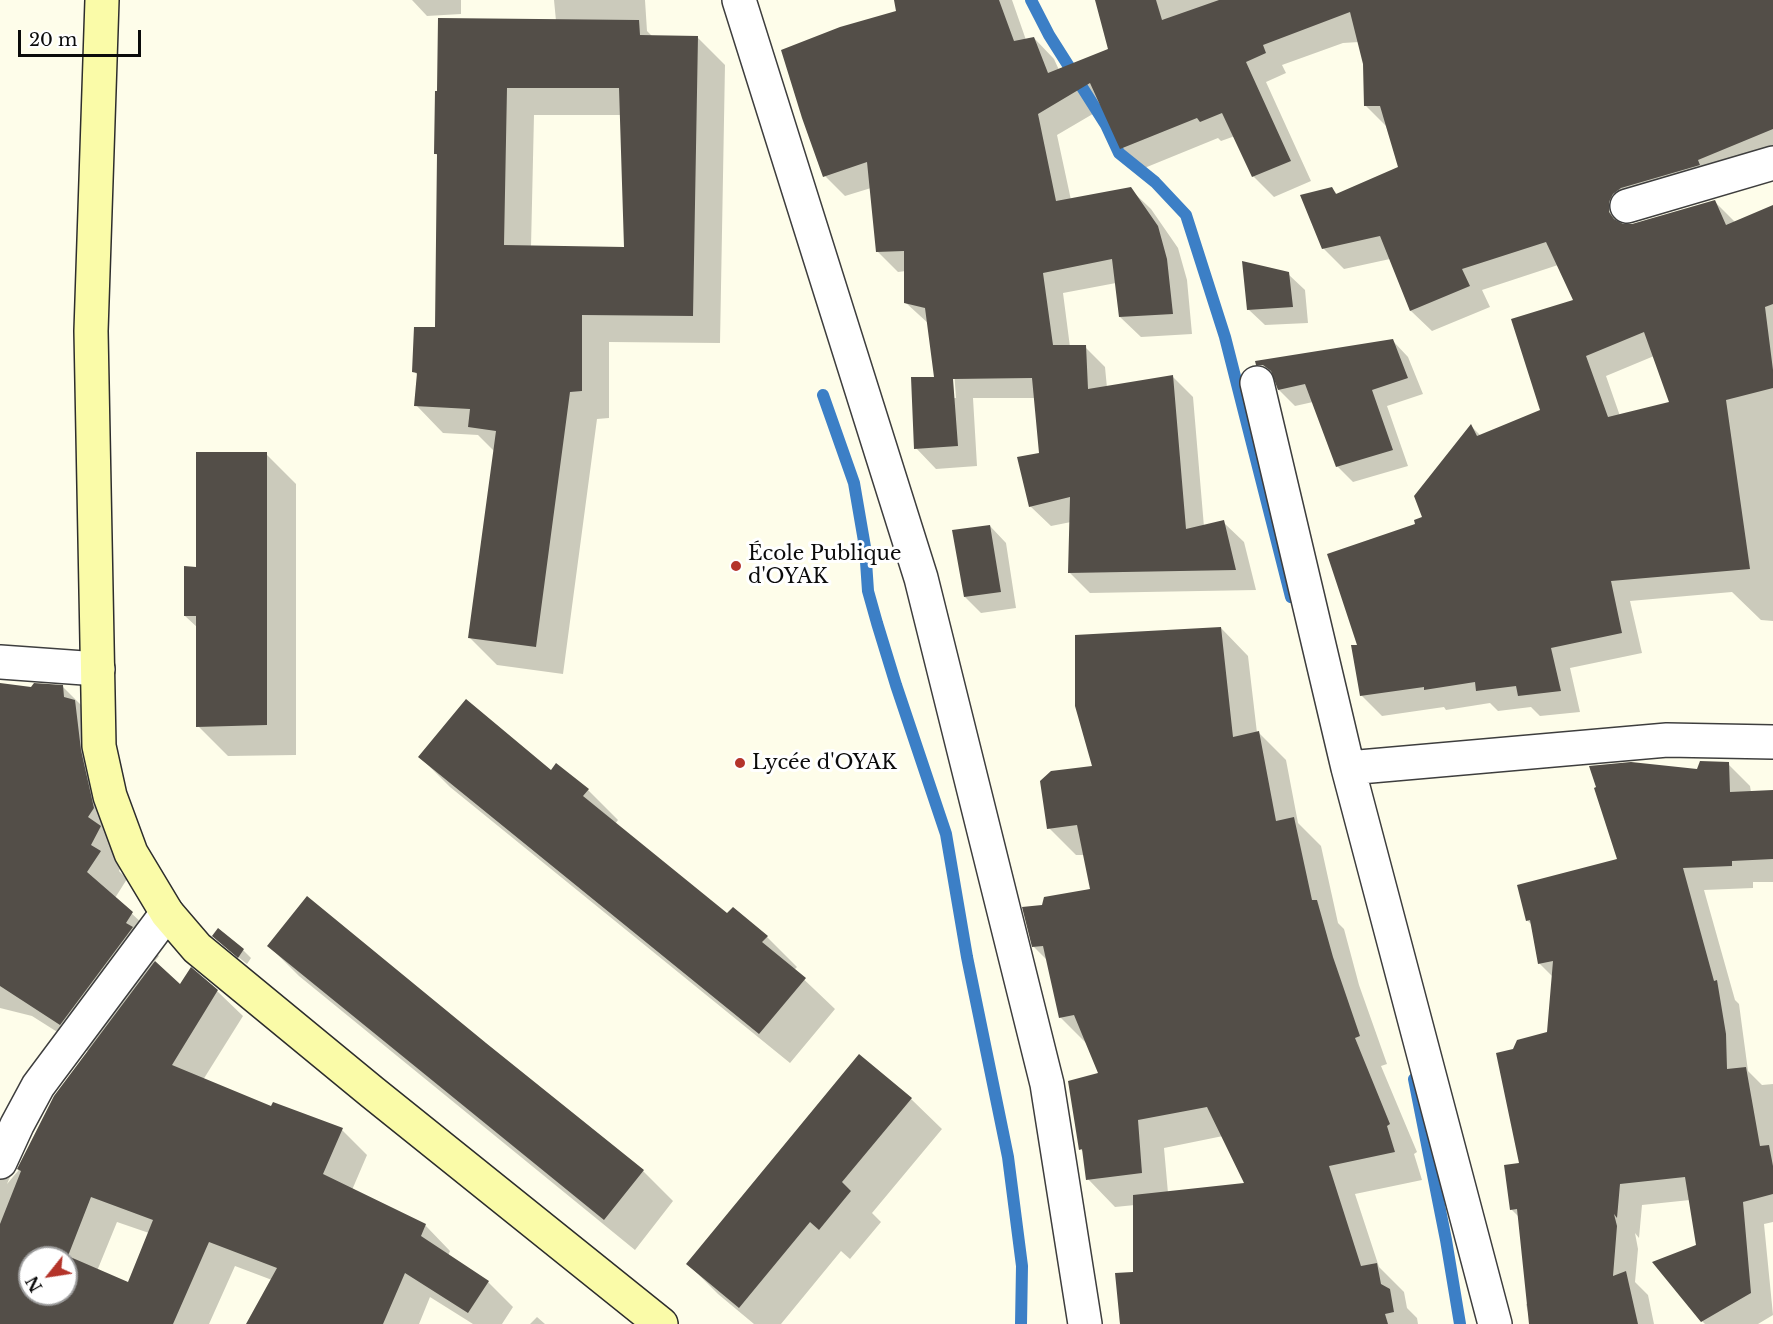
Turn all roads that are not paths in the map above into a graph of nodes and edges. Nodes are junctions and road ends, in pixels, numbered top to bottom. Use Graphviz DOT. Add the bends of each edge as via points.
graph roads {
  1 [pos="102,0"];
  2 [pos="739,0"];
  3 [pos="1773,163"];
  4 [pos="1627,206"];
  5 [pos="1257,383"];
  6 [pos="0,662"];
  7 [pos="98,669"];
  8 [pos="1773,742"];
  9 [pos="1348,768"];
  10 [pos="167,913"];
  11 [pos="0,1162"];
  12 [pos="661,1324"];
  13 [pos="1085,1324"];
  14 [pos="1495,1324"];
  1 -- 7 [label="main road" via="92,331"];
  2 -- 13 [label="street" via="921,578 1047,1084"];
  3 -- 4 [label="street"];
  5 -- 9 [label="street"];
  6 -- 7 [label="street"];
  7 -- 10 [label="main road" via="99,746 110,796 131,853"];
  8 -- 9 [label="street" via="1667,740"];
  9 -- 14 [label="street"];
  10 -- 11 [label="street" via="39,1086"];
  10 -- 12 [label="main road" via="197,948"];
}
